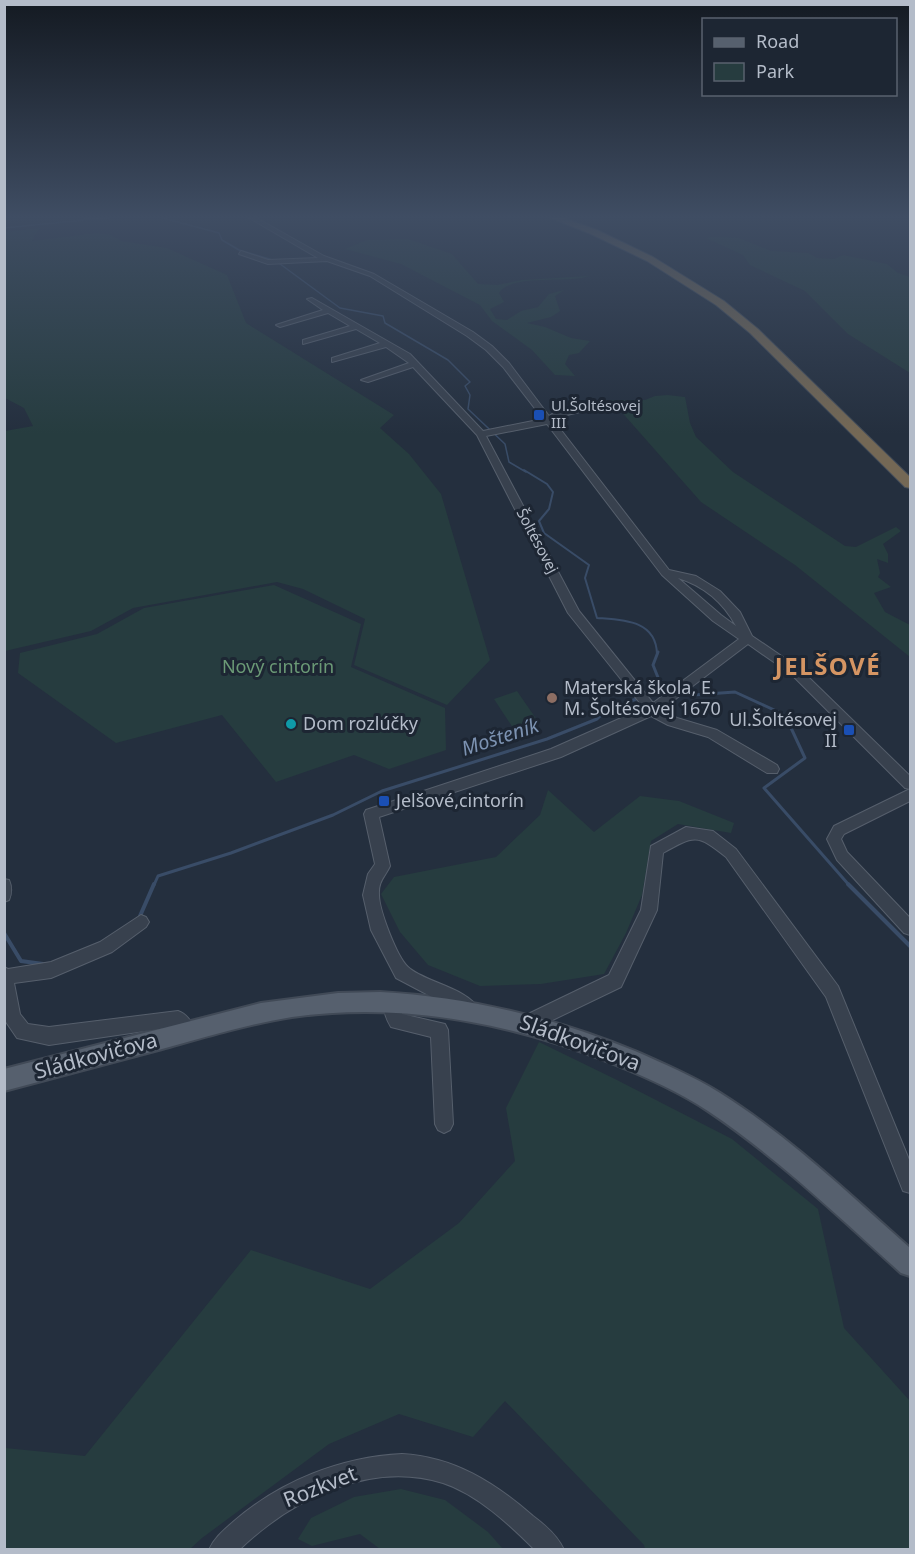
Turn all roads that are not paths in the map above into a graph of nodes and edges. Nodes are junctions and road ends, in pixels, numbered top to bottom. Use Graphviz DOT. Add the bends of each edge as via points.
graph roads {
  1 [pos="394,289"];
  2 [pos="697,289"];
  3 [pos="707,289"];
  4 [pos="310,299"];
  5 [pos="329,310"];
  6 [pos="280,325"];
  7 [pos="357,326"];
  8 [pos="306,342"];
  9 [pos="386,344"];
  10 [pos="334,360"];
  11 [pos="414,364"];
  12 [pos="365,380"];
  13 [pos="590,407"];
  14 [pos="549,421"];
  15 [pos="488,432"];
  16 [pos="910,471"];
  17 [pos="910,484"];
  18 [pos="666,573"];
  19 [pos="747,639"];
  20 [pos="652,710"];
  21 [pos="772,769"];
  22 [pos="910,784"];
  23 [pos="910,795"];
  24 [pos="4,885"];
  25 [pos="4,895"];
  26 [pos="141,922"];
  27 [pos="910,928"];
  28 [pos="5,976"];
  29 [pos="393,1002"];
  30 [pos="472,1010"];
  31 [pos="530,1022"];
  32 [pos="187,1031"];
  33 [pos="4,1080"];
  34 [pos="444,1124"];
  35 [pos="910,1184"];
  36 [pos="910,1264"];
  37 [pos="221,1550"];
  38 [pos="552,1550"];
  1 -- 14 [label="street" via="489,348"];
  2 -- 17 [label="highway" via="754,331"];
  3 -- 16 [label="highway" via="780,346"];
  4 -- 5 [label="street, Šoltésovej"];
  5 -- 6 [label="street"];
  5 -- 7 [label="street, Šoltésovej"];
  7 -- 8 [label="street"];
  7 -- 9 [label="street, Šoltésovej"];
  9 -- 10 [label="street"];
  9 -- 11 [label="street, Šoltésovej"];
  11 -- 12 [label="street"];
  11 -- 15 [label="street, Šoltésovej"];
  13 -- 14 [label="street" via="555,415"];
  14 -- 15 [label="street"];
  14 -- 18 [label="street"];
  15 -- 20 [label="street, Šoltésovej" via="574,613"];
  18 -- 19 [label="street" via="706,610"];
  18 -- 19 [label="street" via="685,575 706,586 737,616"];
  19 -- 20 [label="street"];
  19 -- 22 [label="street" via="802,678"];
  20 -- 21 [label="street, Šoltésovej" via="673,722 712,733"];
  20 -- 30 [label="street" via="556,753 371,814 383,866 375,874 371,895 379,930 402,973"];
  23 -- 27 [label="street" via="839,830 834,839 842,856"];
  24 -- 25 [label="street"];
  26 -- 28 [label="street" via="106,946 51,970"];
  28 -- 32 [label="street, Sládkovičova" via="12,1017 23,1032 49,1036 172,1019 178,1019"];
  29 -- 30 [label="main road, Sládkovičova"];
  29 -- 32 [label="main road, Sládkovičova" via="294,1007"];
  29 -- 34 [label="street" via="393,1014 398,1021 439,1030"];
  30 -- 31 [label="main road, Sládkovičova"];
  31 -- 35 [label="street" via="615,981 649,910 656,850 686,833 708,835 731,853 832,992"];
  31 -- 36 [label="main road, Sládkovičova" via="630,1060 712,1101 777,1148"];
  32 -- 33 [label="main road, Sládkovičova"];
  37 -- 38 [label="street, Rozkvet" via="284,1499 351,1471 413,1464 473,1484"];
}
